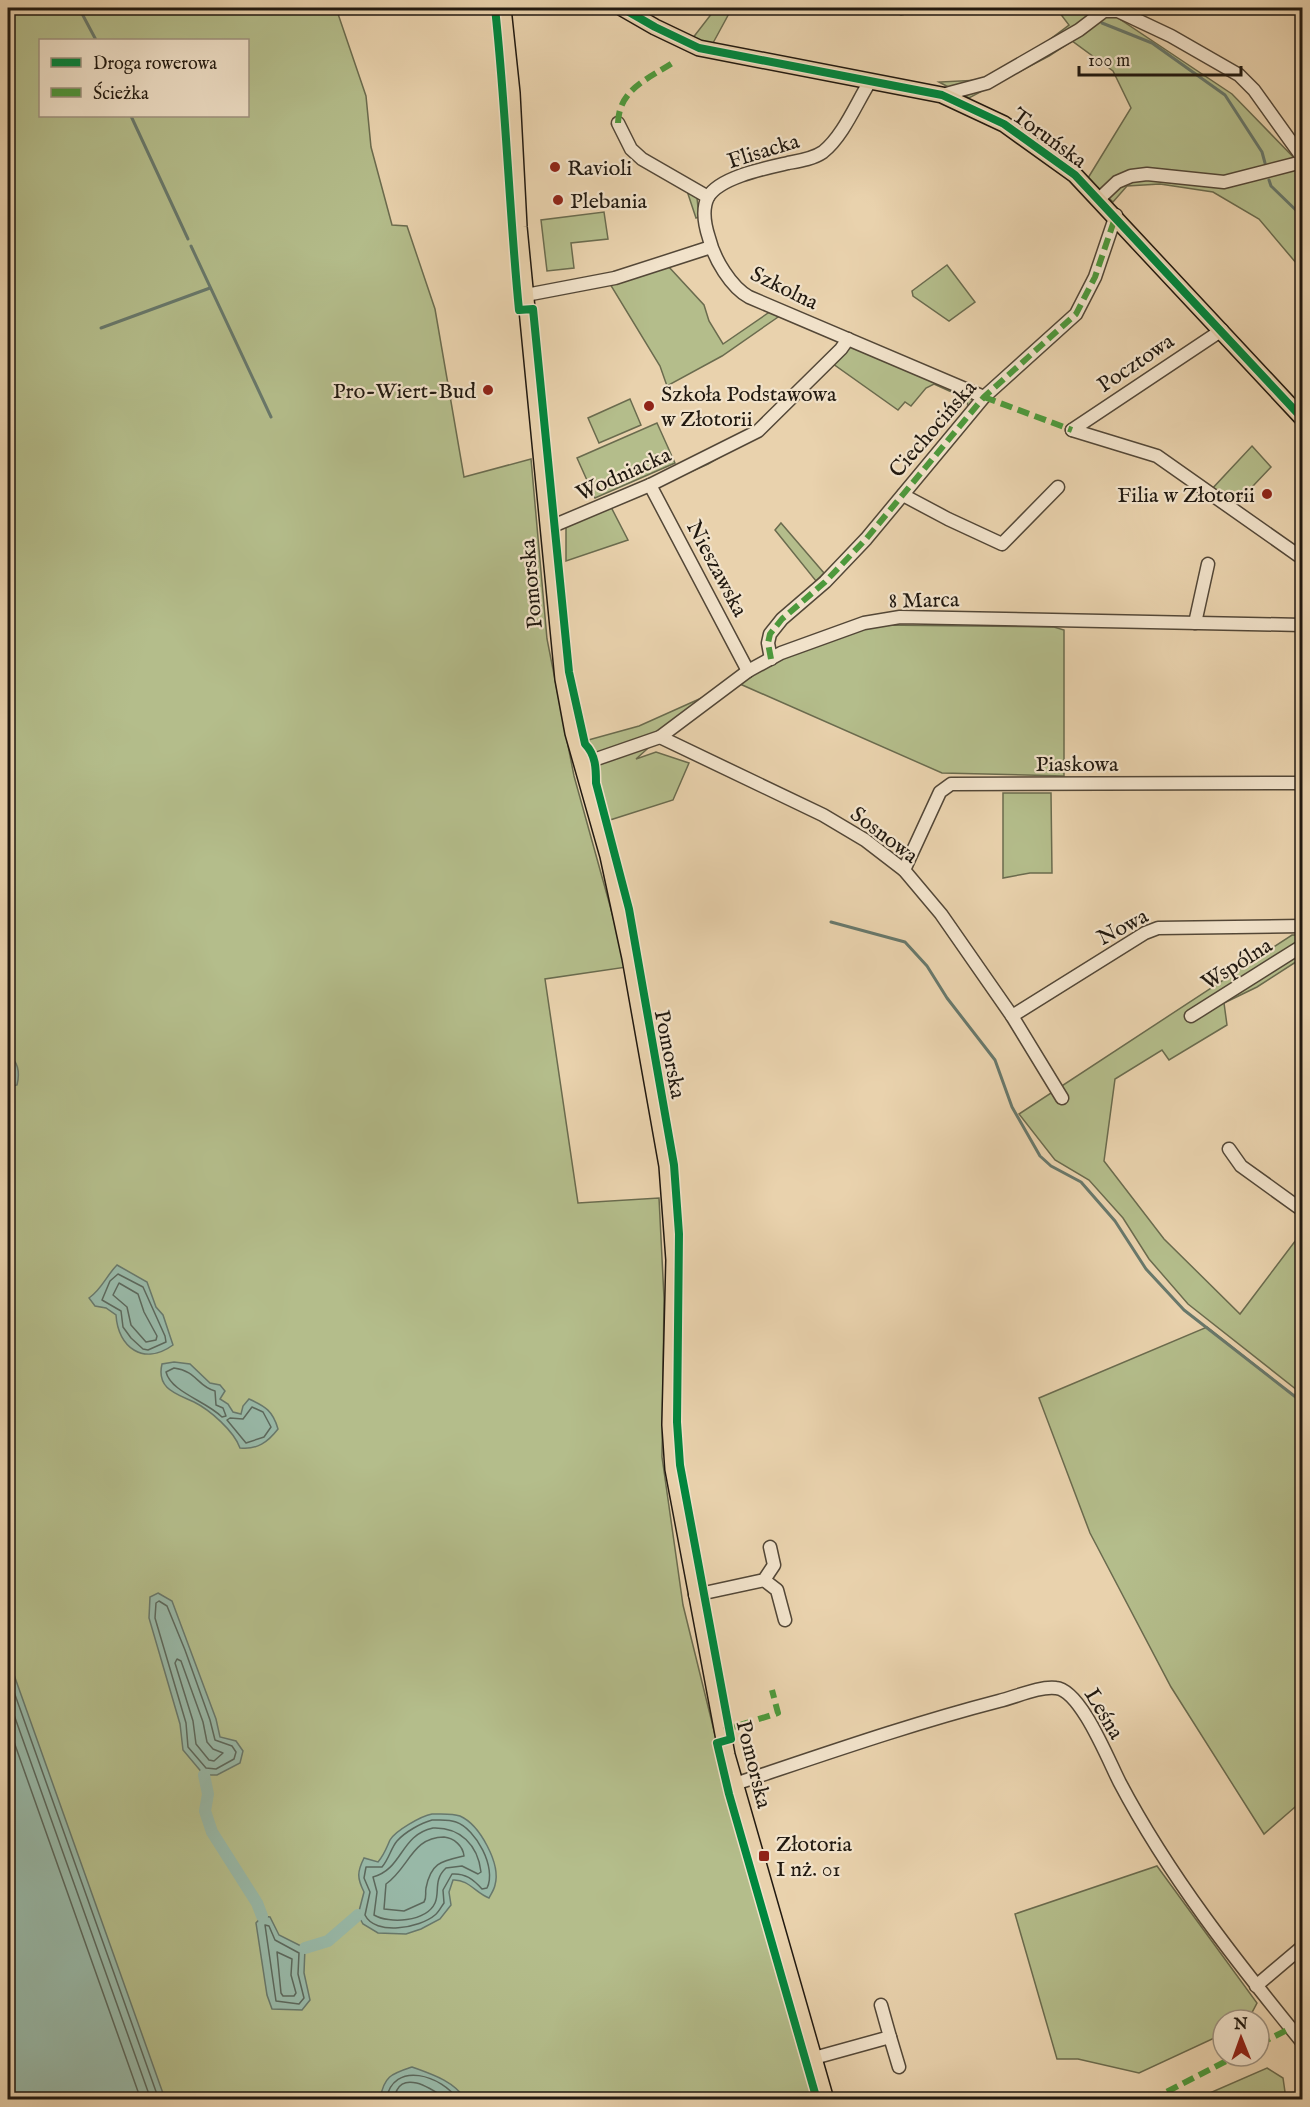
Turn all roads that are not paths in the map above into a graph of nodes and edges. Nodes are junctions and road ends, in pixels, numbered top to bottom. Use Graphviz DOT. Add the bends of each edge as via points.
graph roads {
  1 [pos="503,8"];
  2 [pos="622,8"];
  3 [pos="868,83"];
  4 [pos="942,95"];
  5 [pos="618,123"];
  6 [pos="1302,157"];
  7 [pos="1302,162"];
  8 [pos="708,197"];
  9 [pos="1100,199"];
  10 [pos="1116,215"];
  11 [pos="711,247"];
  12 [pos="526,295"];
  13 [pos="1222,330"];
  14 [pos="848,339"];
  15 [pos="984,397"];
  16 [pos="1302,418"];
  17 [pos="650,485"];
  18 [pos="1058,487"];
  19 [pos="903,495"];
  20 [pos="548,528"];
  21 [pos="1302,558"];
  22 [pos="1208,564"];
  23 [pos="1195,623"];
  24 [pos="1302,625"];
  25 [pos="771,658"];
  26 [pos="748,671"];
  27 [pos="660,737"];
  28 [pos="582,764"];
  29 [pos="1302,783"];
  30 [pos="904,870"];
  31 [pos="1302,927"];
  32 [pos="1302,946"];
  33 [pos="1012,1016"];
  34 [pos="1191,1016"];
  35 [pos="1062,1098"];
  36 [pos="1229,1149"];
  37 [pos="1302,1210"];
  38 [pos="770,1547"];
  39 [pos="764,1580"];
  40 [pos="695,1595"];
  41 [pos="785,1620"];
  42 [pos="735,1784"];
  43 [pos="1302,1947"];
  44 [pos="1256,1986"];
  45 [pos="881,2006"];
  46 [pos="890,2037"];
  47 [pos="1302,2042"];
  48 [pos="814,2058"];
  49 [pos="899,2067"];
  50 [pos="826,2100"];
  1 -- 12 [label="main road, Pomorska"];
  2 -- 3 [label="main road, Toruńska" via="699,48"];
  3 -- 4 [label="main road, Toruńska"];
  3 -- 8 [label="street, Flisacka" via="822,152 753,172 721,185"];
  4 -- 6 [label="street" via="1009,73 1104,11 1118,11 1239,75"];
  4 -- 9 [label="main road, Toruńska" via="1036,144"];
  5 -- 8 [label="street" via="642,159"];
  7 -- 9 [label="street" via="1224,183 1147,174 1131,176 1117,182"];
  8 -- 11 [label="street, Szkolna" via="705,225"];
  9 -- 10 [label="main road, Toruńska"];
  10 -- 13 [label="main road, Toruńska"];
  10 -- 15 [label="street, Ciechocińska" via="1095,277 1076,314"];
  11 -- 12 [label="street" via="615,278"];
  11 -- 14 [label="street, Szkolna" via="741,293"];
  12 -- 20 [label="main road, Pomorska"];
  13 -- 16 [label="main road, Toruńska"];
  13 -- 21 [label="street, Pocztowa" via="1072,430 1157,456"];
  14 -- 15 [label="street, Szkolna"];
  14 -- 17 [label="street, Wodniacka" via="758,431"];
  15 -- 19 [label="street, Ciechocińska"];
  17 -- 20 [label="street, Wodniacka"];
  17 -- 26 [label="street, Nieszawska"];
  18 -- 19 [label="street" via="1002,544"];
  19 -- 25 [label="street, Ciechocińska" via="825,582 770,634"];
  20 -- 28 [label="main road, Pomorska" via="563,679"];
  22 -- 23 [label="street"];
  23 -- 24 [label="street, 8 Marca"];
  23 -- 25 [label="street, 8 Marca" via="900,617 864,623"];
  25 -- 26 [label="street, 8 Marca"];
  26 -- 27 [label="street, 8 Marca"];
  27 -- 28 [label="street, 8 Marca"];
  27 -- 30 [label="street, Sosnowa" via="823,815"];
  28 -- 40 [label="main road, Pomorska" via="608,856 630,958 667,1166 674,1287 670,1440"];
  29 -- 30 [label="street, Piaskowa" via="951,784 940,792"];
  30 -- 33 [label="street, Sosnowa" via="941,914"];
  31 -- 33 [label="street, Nowa" via="1158,928"];
  32 -- 34 [label="street, Wspólna"];
  33 -- 35 [label="street, Sosnowa"];
  36 -- 37 [label="street" via="1241,1166"];
  38 -- 39 [label="street" via="774,1565"];
  39 -- 40 [label="street"];
  39 -- 41 [label="street" via="777,1590"];
  40 -- 42 [label="main road, Pomorska"];
  42 -- 44 [label="street, Leśna" via="970,1708 1043,1690 1065,1691 1084,1713 1145,1830"];
  42 -- 48 [label="main road, Pomorska"];
  43 -- 44 [label="street"];
  44 -- 47 [label="street, Leśna"];
  45 -- 46 [label="street"];
  46 -- 48 [label="street"];
  46 -- 49 [label="street"];
  48 -- 50 [label="main road, Pomorska"];
}
